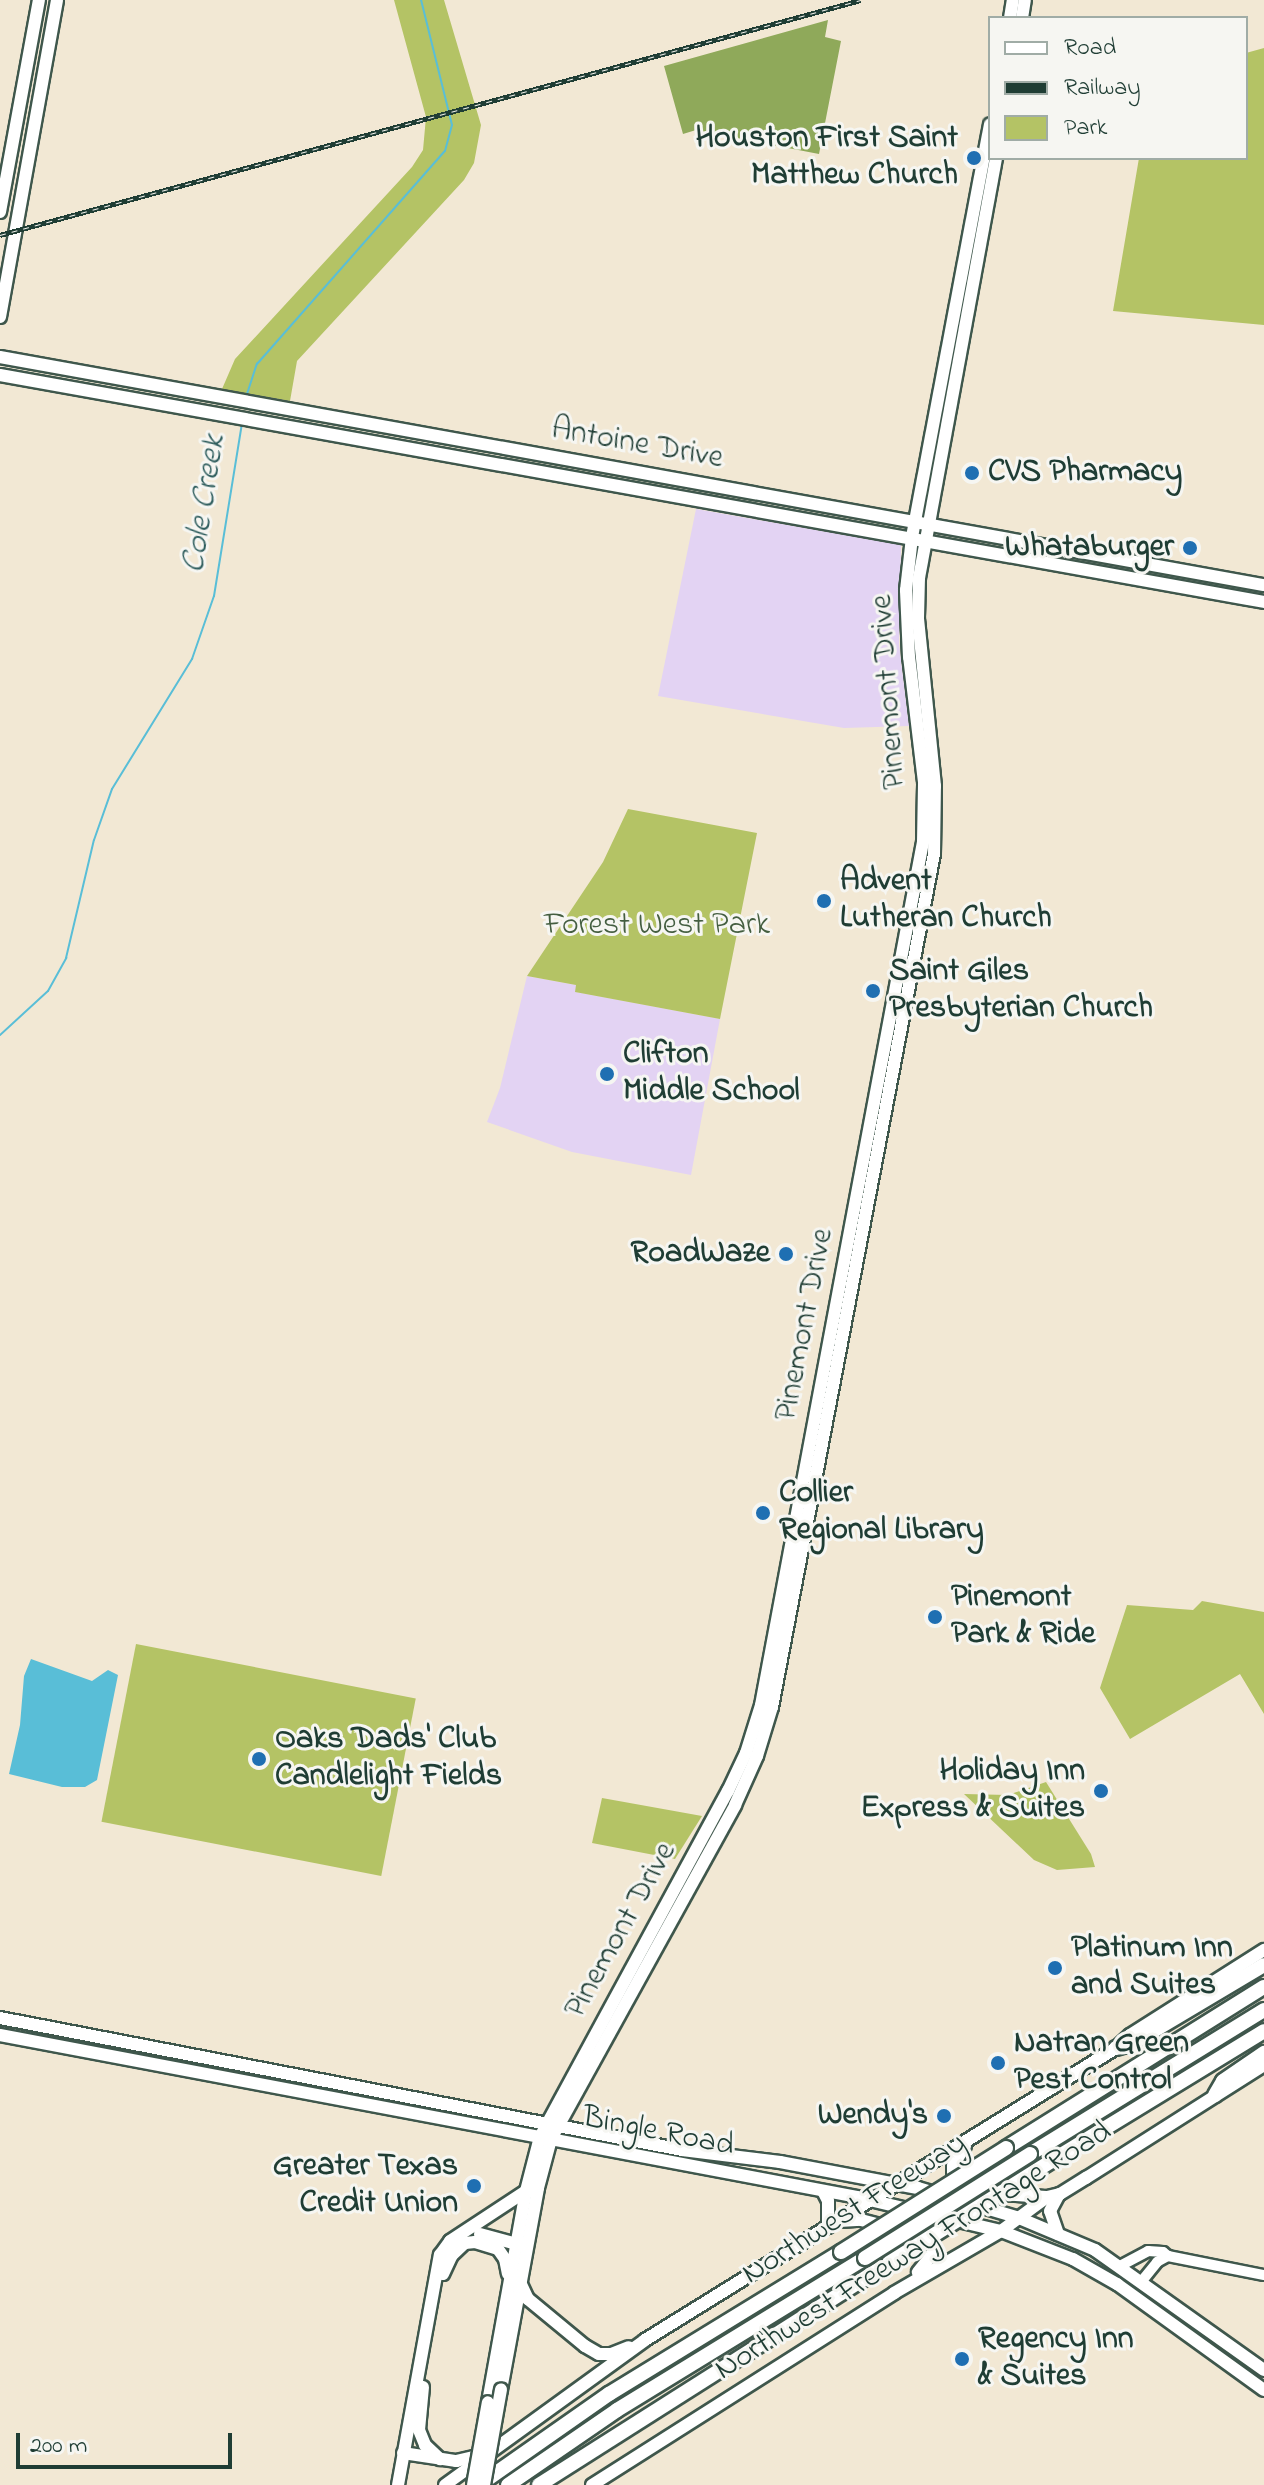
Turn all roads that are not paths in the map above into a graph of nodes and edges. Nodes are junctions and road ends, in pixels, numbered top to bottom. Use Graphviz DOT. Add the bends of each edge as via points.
graph roads {
  1 [pos="39,0"];
  2 [pos="57,0"];
  3 [pos="33,34"];
  4 [pos="50,37"];
  5 [pos="14,137"];
  6 [pos="30,141"];
  7 [pos="988,141"];
  8 [pos="995,160"];
  9 [pos="980,211"];
  10 [pos="0,212"];
  11 [pos="5,258"];
  12 [pos="0,317"];
  13 [pos="0,357"];
  14 [pos="0,375"];
  15 [pos="376,423"];
  16 [pos="474,441"];
  17 [pos="372,442"];
  18 [pos="470,458"];
  19 [pos="594,464"];
  20 [pos="591,479"];
  21 [pos="919,531"];
  22 [pos="1049,547"];
  23 [pos="1045,563"];
  24 [pos="1264,585"];
  25 [pos="1264,602"];
  26 [pos="1264,1950"];
  27 [pos="1264,1965"];
  28 [pos="1264,1987"];
  29 [pos="1264,2010"];
  30 [pos="0,2018"];
  31 [pos="1264,2031"];
  32 [pos="0,2035"];
  33 [pos="1116,2048"];
  34 [pos="159,2049"];
  35 [pos="1264,2053"];
  36 [pos="156,2065"];
  37 [pos="1264,2065"];
  38 [pos="1215,2095"];
  39 [pos="436,2101"];
  40 [pos="432,2117"];
  41 [pos="552,2124"];
  42 [pos="546,2138"];
  43 [pos="974,2138"];
  44 [pos="682,2150"];
  45 [pos="681,2164"];
  46 [pos="900,2184"];
  47 [pos="526,2191"];
  48 [pos="823,2191"];
  49 [pos="1053,2196"];
  50 [pos="871,2200"];
  51 [pos="1019,2218"];
  52 [pos="833,2224"];
  53 [pos="1001,2231"];
  54 [pos="1058,2234"];
  55 [pos="450,2241"];
  56 [pos="522,2245"];
  57 [pos="1168,2256"];
  58 [pos="1079,2263"];
  59 [pos="1120,2266"];
  60 [pos="1264,2275"];
  61 [pos="515,2282"];
  62 [pos="1141,2282"];
  63 [pos="894,2293"];
  64 [pos="645,2340"];
  65 [pos="1264,2370"];
  66 [pos="1264,2390"];
  67 [pos="403,2453"];
  68 [pos="484,2454"];
  69 [pos="440,2459"];
  70 [pos="398,2485"];
  71 [pos="445,2485"];
  72 [pos="479,2485"];
  73 [pos="508,2485"];
  74 [pos="539,2485"];
  75 [pos="592,2485"];
  1 -- 3 [label="main road"];
  2 -- 4 [label="main road"];
  3 -- 4 [label="main road"];
  3 -- 5 [label="main road"];
  4 -- 6 [label="main road"];
  5 -- 6 [label="main road"];
  5 -- 10 [label="main road"];
  6 -- 11 [label="main road"];
  7 -- 9 [label="main road, Pinemont Drive"];
  8 -- 9 [label="main road, Pinemont Drive"];
  9 -- 21 [label="main road, Pinemont Drive"];
  11 -- 12 [label="main road"];
  13 -- 15 [label="main road, Antoine Drive"];
  14 -- 17 [label="main road, Antoine Drive"];
  15 -- 16 [label="main road, Antoine Drive"];
  15 -- 17 [label="main road"];
  16 -- 18 [label="main road"];
  16 -- 19 [label="main road, Antoine Drive"];
  17 -- 18 [label="main road, Antoine Drive"];
  18 -- 20 [label="main road, Antoine Drive"];
  19 -- 20 [label="main road"];
  19 -- 21 [label="main road, Antoine Drive"];
  20 -- 21 [label="main road, Antoine Drive"];
  21 -- 22 [label="main road, Antoine Drive"];
  21 -- 23 [label="main road, Antoine Drive"];
  21 -- 41 [label="main road, Pinemont Drive" via="906,590 929,842 772,1707 735,1805"];
  22 -- 23 [label="main road"];
  22 -- 24 [label="main road, Antoine Drive"];
  23 -- 25 [label="main road, Antoine Drive"];
  26 -- 33 [label="main road, Northwest Freeway Frontage Road"];
  27 -- 33 [label="highway"];
  28 -- 72 [label="highway, Northwest Freeway, bridge" via="609,2394"];
  29 -- 73 [label="highway, bridge" via="617,2410"];
  30 -- 34 [label="main road, Bingle Road"];
  31 -- 74 [label="highway, Northwest Freeway, bridge"];
  32 -- 36 [label="main road, Bingle Road"];
  33 -- 43 [label="main road, Northwest Freeway Frontage Road"];
  34 -- 36 [label="main road"];
  34 -- 39 [label="main road, Bingle Road"];
  35 -- 38 [label="highway" via="1223,2081"];
  36 -- 40 [label="main road, Bingle Road"];
  37 -- 38 [label="main road, Northwest Freeway Frontage Road"];
  38 -- 49 [label="main road, Northwest Freeway Frontage Road"];
  39 -- 40 [label="main road"];
  39 -- 41 [label="main road, Bingle Road"];
  40 -- 42 [label="main road, Bingle Road"];
  41 -- 42 [label="main road, Pinemont Drive"];
  41 -- 44 [label="main road, Bingle Road"];
  42 -- 45 [label="main road, Bingle Road"];
  42 -- 47 [label="main road, Pinemont Drive"];
  42 -- 56 [label="main road, Pinemont Drive"];
  43 -- 46 [label="main road, Northwest Freeway Frontage Road"];
  43 -- 49 [label="main road" via="953,2166 960,2181 1001,2194"];
  44 -- 45 [label="main road"];
  44 -- 46 [label="main road, Bingle Road"];
  45 -- 48 [label="main road, Bingle Road"];
  46 -- 50 [label="main road, Northwest Freeway Frontage Road"];
  46 -- 51 [label="main road, Bingle Road"];
  47 -- 55 [label="main road"];
  47 -- 56 [label="main road, Pinemont Drive"];
  48 -- 50 [label="main road, Bingle Road"];
  48 -- 52 [label="main road"];
  49 -- 51 [label="main road, Northwest Freeway Frontage Road"];
  49 -- 54 [label="main road" via="1050,2211"];
  50 -- 52 [label="main road, Northwest Freeway Frontage Road"];
  50 -- 53 [label="main road, Bingle Road"];
  51 -- 53 [label="main road, Northwest Freeway Frontage Road"];
  51 -- 54 [label="main road, Bingle Road"];
  52 -- 63 [label="main road" via="861,2220 927,2240 928,2263"];
  52 -- 64 [label="main road, Northwest Freeway Frontage Road"];
  53 -- 58 [label="main road, Bingle Road"];
  53 -- 63 [label="main road, Northwest Freeway Frontage Road"];
  54 -- 59 [label="main road, Bingle Road"];
  55 -- 56 [label="main road" via="473,2233"];
  55 -- 67 [label="main road" via="440,2255"];
  56 -- 61 [label="main road, Pinemont Drive"];
  57 -- 59 [label="street" via="1150,2250"];
  57 -- 60 [label="street"];
  57 -- 62 [label="street"];
  58 -- 62 [label="main road"];
  58 -- 66 [label="main road, Bingle Road" via="1175,2323"];
  59 -- 62 [label="main road, Bingle Road"];
  61 -- 64 [label="main road" via="554,2324 599,2354"];
  61 -- 69 [label="main road" via="505,2259 489,2244 465,2243 446,2263 418,2422 425,2445"];
  61 -- 72 [label="main road, Pinemont Drive, bridge" via="501,2390"];
  61 -- 72 [label="main road, Pinemont Drive, bridge" via="488,2402"];
  62 -- 65 [label="main road, Bingle Road"];
  63 -- 75 [label="main road, Northwest Freeway Frontage Road"];
  64 -- 68 [label="main road, Northwest Freeway Frontage Road"];
  67 -- 69 [label="main road"];
  67 -- 70 [label="main road"];
  68 -- 69 [label="main road"];
  68 -- 71 [label="main road, Northwest Freeway Frontage Road"];
}
